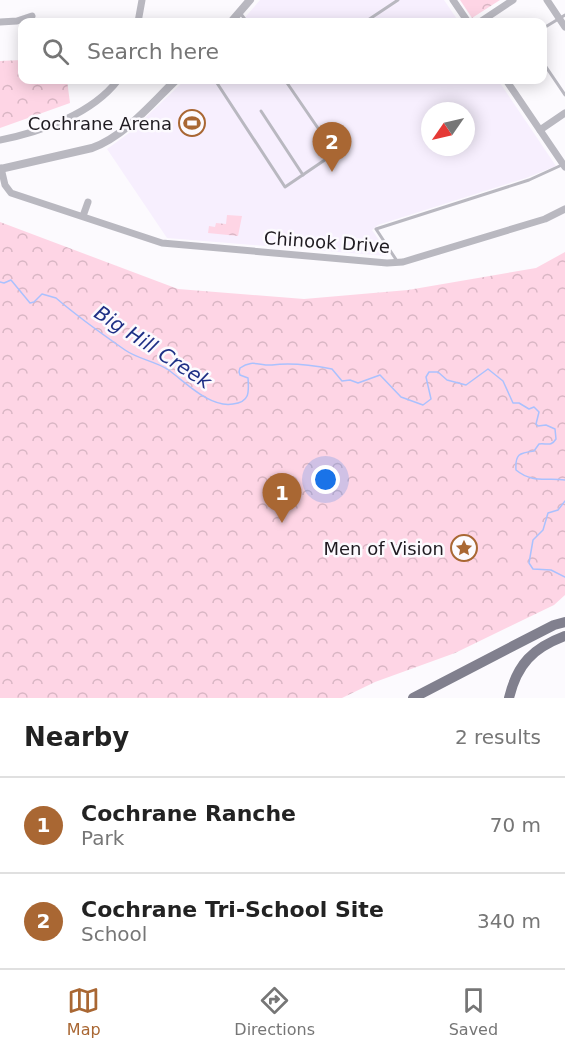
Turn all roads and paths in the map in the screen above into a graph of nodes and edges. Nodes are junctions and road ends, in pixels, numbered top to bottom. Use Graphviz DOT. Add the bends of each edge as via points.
graph roads {
  1 [pos="142,0"];
  2 [pos="250,0"];
  3 [pos="398,0"];
  4 [pos="453,0"];
  5 [pos="513,0"];
  6 [pos="547,0"];
  7 [pos="240,12"];
  8 [pos="32,16"];
  9 [pos="562,16"];
  10 [pos="26,18"];
  11 [pos="139,18"];
  12 [pos="235,18"];
  13 [pos="244,18"];
  14 [pos="370,18"];
  15 [pos="465,18"];
  16 [pos="486,18"];
  17 [pos="18,21"];
  18 [pos="0,22"];
  19 [pos="547,26"];
  20 [pos="565,27"];
  21 [pos="547,67"];
  22 [pos="114,84"];
  23 [pos="172,84"];
  24 [pos="217,84"];
  25 [pos="288,84"];
  26 [pos="509,84"];
  27 [pos="565,95"];
  28 [pos="261,111"];
  29 [pos="565,113"];
  30 [pos="540,130"];
  31 [pos="0,140"];
  32 [pos="564,165"];
  33 [pos="0,169"];
  34 [pos="303,175"];
  35 [pos="0,190"];
  36 [pos="9,192"];
  37 [pos="88,202"];
  38 [pos="565,209"];
  39 [pos="83,216"];
  40 [pos="398,262"];
  41 [pos="565,622"];
  42 [pos="565,636"];
  43 [pos="412,698"];
  44 [pos="509,698"];
  1 -- 11 [label="street"];
  2 -- 7 [label="street"];
  3 -- 14 [label="lane"];
  4 -- 15 [label="street"];
  5 -- 16 [label="street"];
  6 -- 9 [label="street"];
  7 -- 12 [label="street"];
  7 -- 13 [label="lane"];
  8 -- 10 [label="street"];
  9 -- 19 [label="lane"];
  9 -- 20 [label="street"];
  17 -- 18 [label="street"];
  21 -- 27 [label="lane"];
  22 -- 31 [label="street" via="103,96 71,115"];
  23 -- 33 [label="street" via="104,143"];
  24 -- 34 [label="lane" via="285,187"];
  25 -- 34 [label="lane" via="335,153"];
  26 -- 30 [label="street"];
  28 -- 34 [label="lane"];
  29 -- 30 [label="street"];
  30 -- 32 [label="street"];
  32 -- 40 [label="lane" via="376,229"];
  33 -- 36 [label="street"];
  35 -- 36 [label="street, Chinook Drive"];
  36 -- 39 [label="street, Chinook Drive"];
  37 -- 39 [label="street"];
  38 -- 40 [label="street, Chinook Drive" via="545,219"];
  39 -- 40 [label="street, Chinook Drive" via="168,244"];
  41 -- 43 [label="main road"];
  42 -- 44 [label="main road" via="544,645 524,661 513,680"];
}
